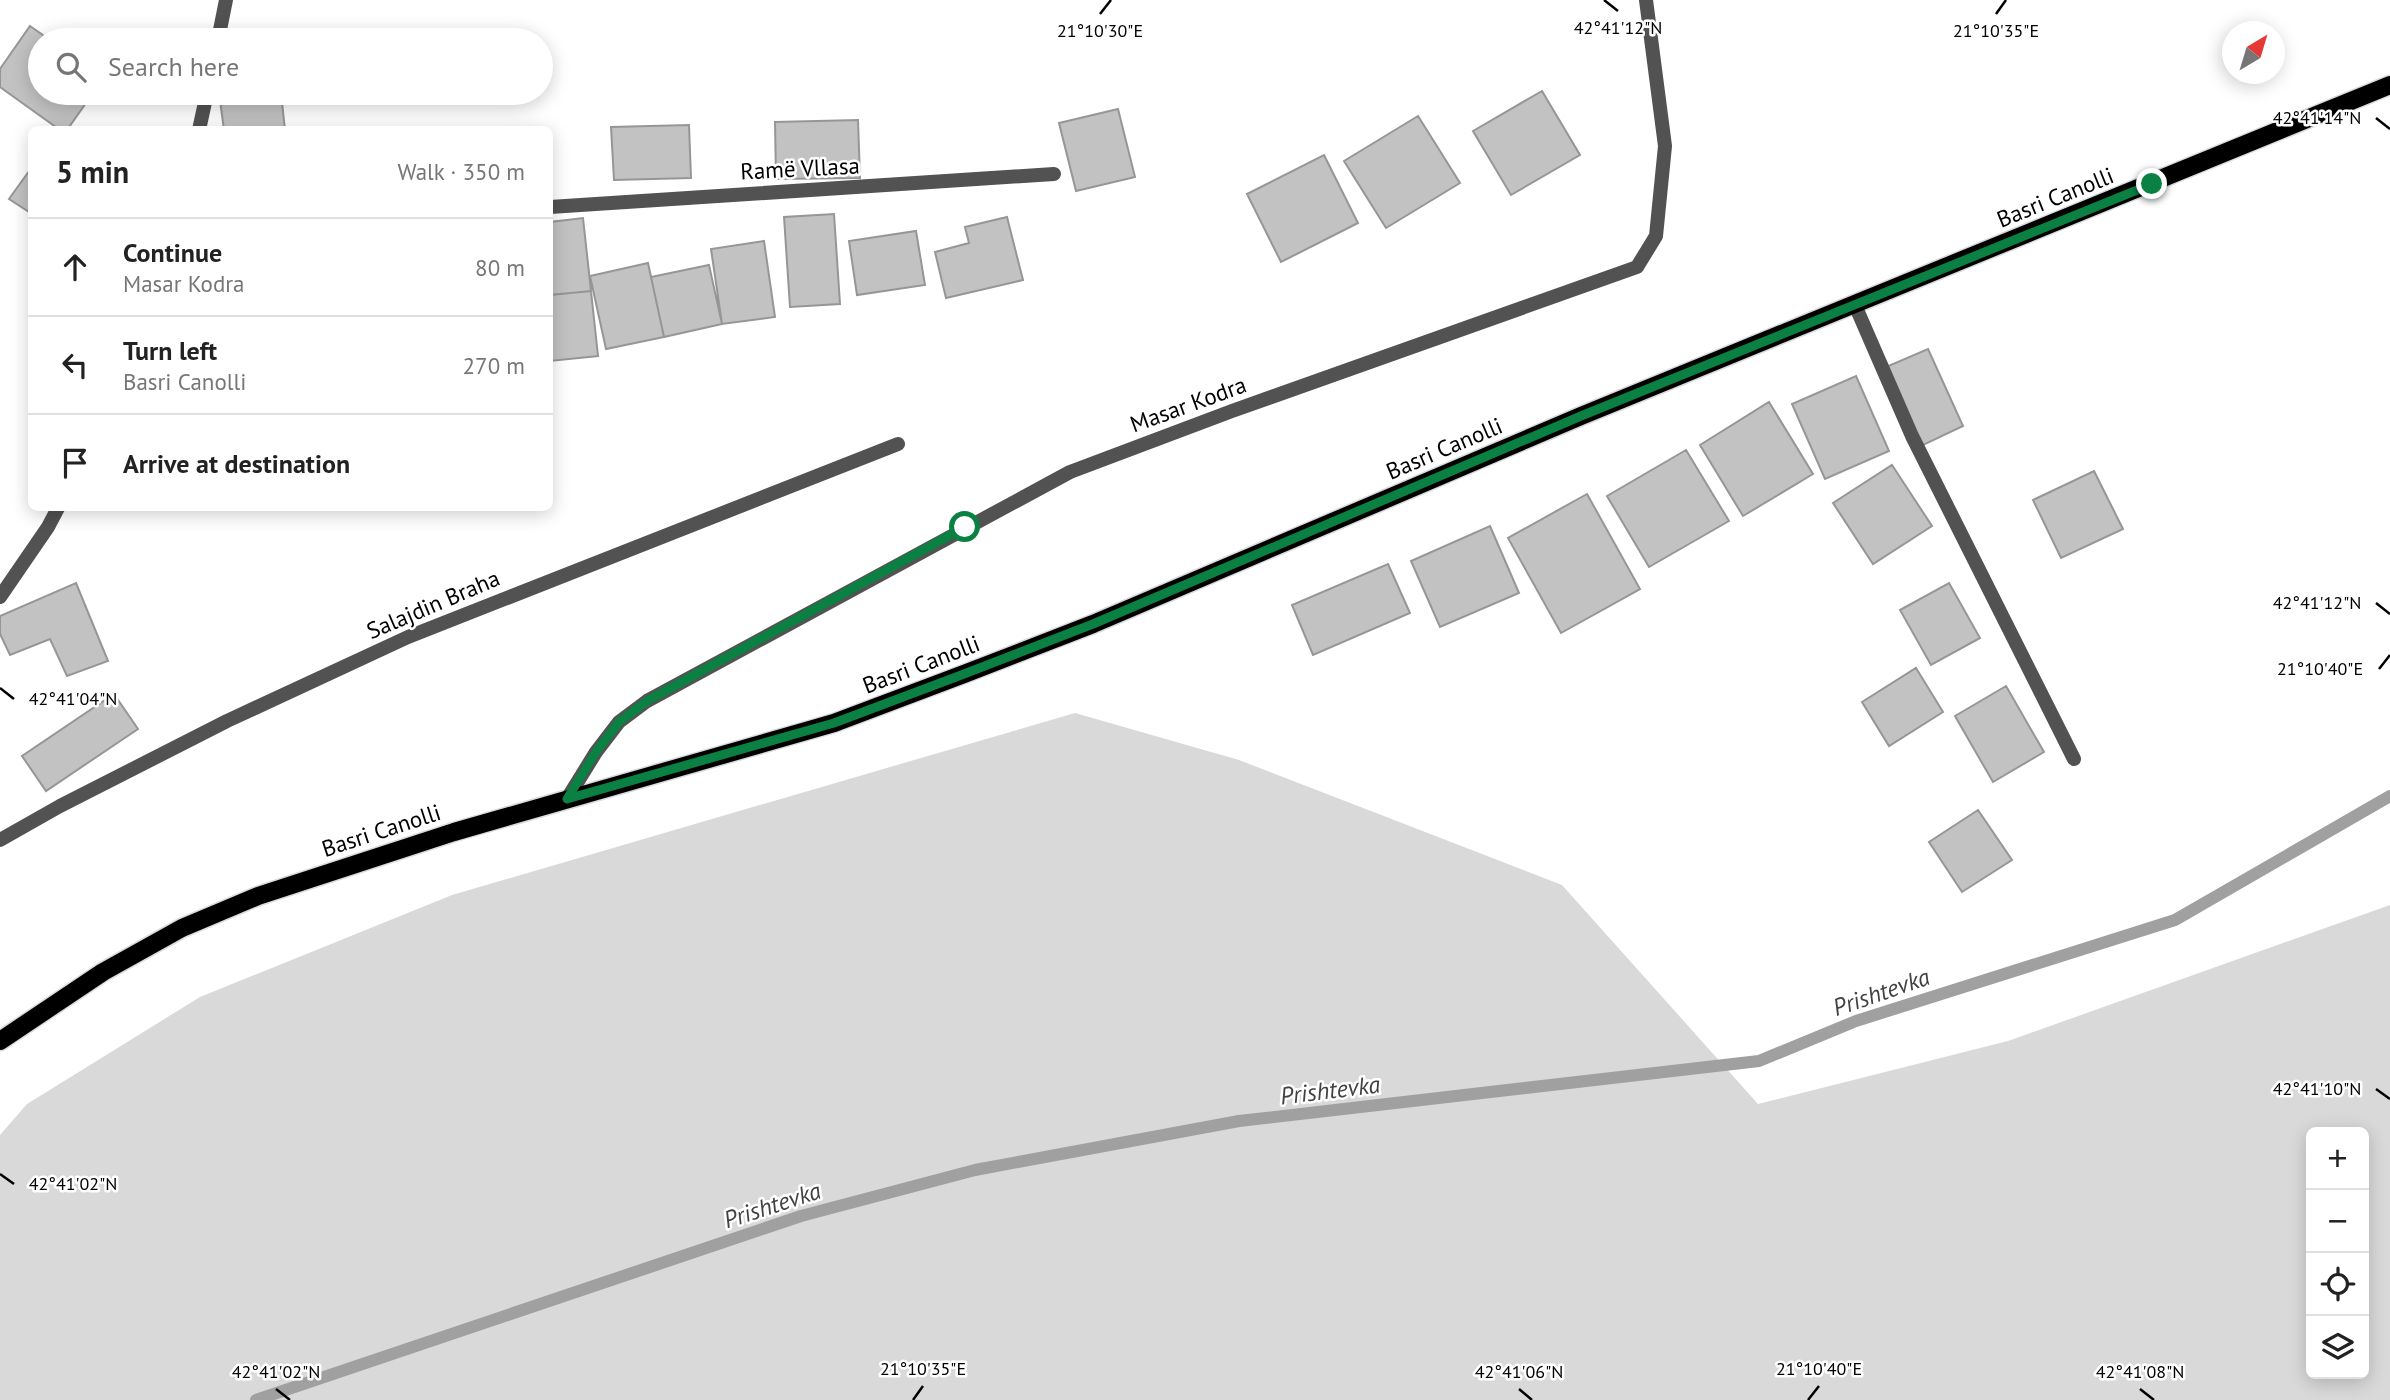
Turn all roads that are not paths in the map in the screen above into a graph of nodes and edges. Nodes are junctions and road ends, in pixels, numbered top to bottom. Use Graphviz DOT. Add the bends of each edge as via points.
graph roads {
  1 [pos="226,0"];
  2 [pos="1646,0"];
  3 [pos="220,28"];
  4 [pos="2390,85"];
  5 [pos="204,105"];
  6 [pos="200,126"];
  7 [pos="1054,174"];
  8 [pos="553,207"];
  9 [pos="1855,305"];
  10 [pos="898,444"];
  11 [pos="56,511"];
  12 [pos="0,597"];
  13 [pos="2074,759"];
  14 [pos="567,799"];
  15 [pos="0,840"];
  16 [pos="0,1041"];
  1 -- 3 [label="street"];
  2 -- 14 [label="street, Masar Kodra" via="1665,146 1656,236 1637,267 1070,472 647,701 619,722"];
  4 -- 9 [label="main road, Basri Canolli"];
  5 -- 6 [label="street"];
  7 -- 8 [label="street, Ramë Vllasa"];
  9 -- 13 [label="street" via="1912,436"];
  9 -- 14 [label="main road, Basri Canolli" via="964,674 834,723"];
  10 -- 15 [label="street, Salajdin Braha" via="408,637 227,721"];
  11 -- 12 [label="street"];
  14 -- 16 [label="main road, Basri Canolli" via="258,896 182,928 103,972"];
}
